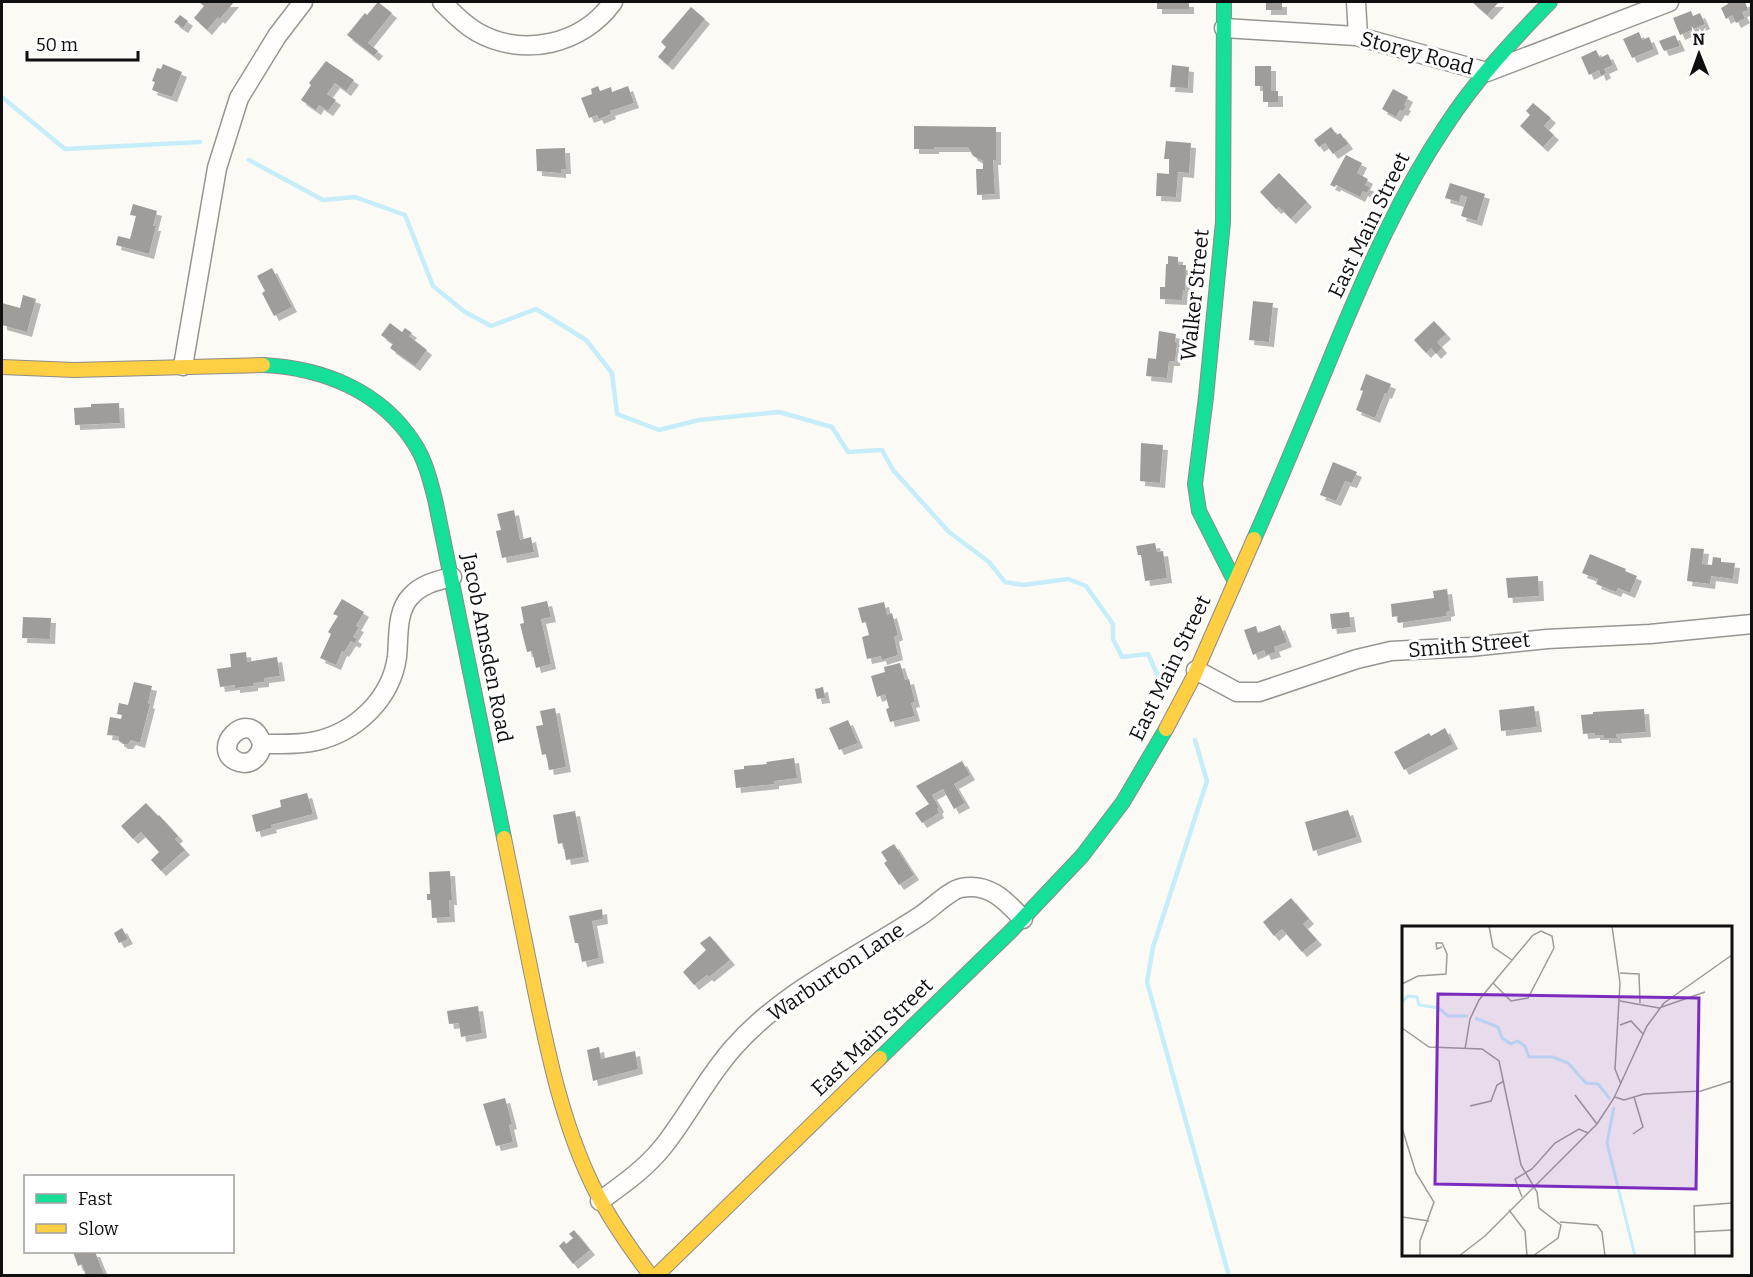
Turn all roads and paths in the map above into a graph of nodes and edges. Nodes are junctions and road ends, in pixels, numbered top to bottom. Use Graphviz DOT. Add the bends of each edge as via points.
graph roads {
  1 [pos="303,2"];
  2 [pos="442,2"];
  3 [pos="613,2"];
  4 [pos="1224,2"];
  5 [pos="1356,2"];
  6 [pos="1550,2"];
  7 [pos="1669,2"];
  8 [pos="1224,28"];
  9 [pos="1358,36"];
  10 [pos="1487,72"];
  11 [pos="183,366"];
  12 [pos="2,367"];
  13 [pos="452,577"];
  14 [pos="1235,582"];
  15 [pos="1752,624"];
  16 [pos="1196,670"];
  17 [pos="262,744"];
  18 [pos="1023,919"];
  19 [pos="600,1201"];
  20 [pos="651,1275"];
  21 [pos="656,1275"];
  1 -- 11 [label="street" via="239,98 217,168"];
  2 -- 3 [label="street" via="476,31 507,44 524,46 573,36 600,17"];
  4 -- 8 [label="street, Walker Street"];
  5 -- 9 [label="street"];
  6 -- 10 [label="street, East Main Street"];
  7 -- 10 [label="street, Storey Road"];
  8 -- 9 [label="street, Storey Road"];
  8 -- 14 [label="street, Walker Street" via="1223,222 1195,483 1199,511"];
  9 -- 10 [label="street, Storey Road"];
  10 -- 14 [label="street, East Main Street" via="1421,162 1391,218"];
  11 -- 12 [label="street, Jacob Amsden Road"];
  11 -- 13 [label="street, Jacob Amsden Road" via="278,366 325,374 391,413 415,444 430,479"];
  13 -- 17 [label="street" via="425,584 410,597 401,617 390,681 368,714 316,741"];
  13 -- 19 [label="street, Jacob Amsden Road" via="544,1040 574,1138"];
  14 -- 16 [label="street, East Main Street"];
  15 -- 16 [label="street, Smith Street" via="1391,651 1259,692 1237,692"];
  16 -- 18 [label="street, East Main Street" via="1179,707 1123,802 1082,856"];
  18 -- 19 [label="street, Warburton Lane" via="990,890 978,886 959,888 803,989 735,1046 663,1147 637,1174"];
  18 -- 21 [label="street, East Main Street"];
  19 -- 20 [label="street, Jacob Amsden Road"];
}
